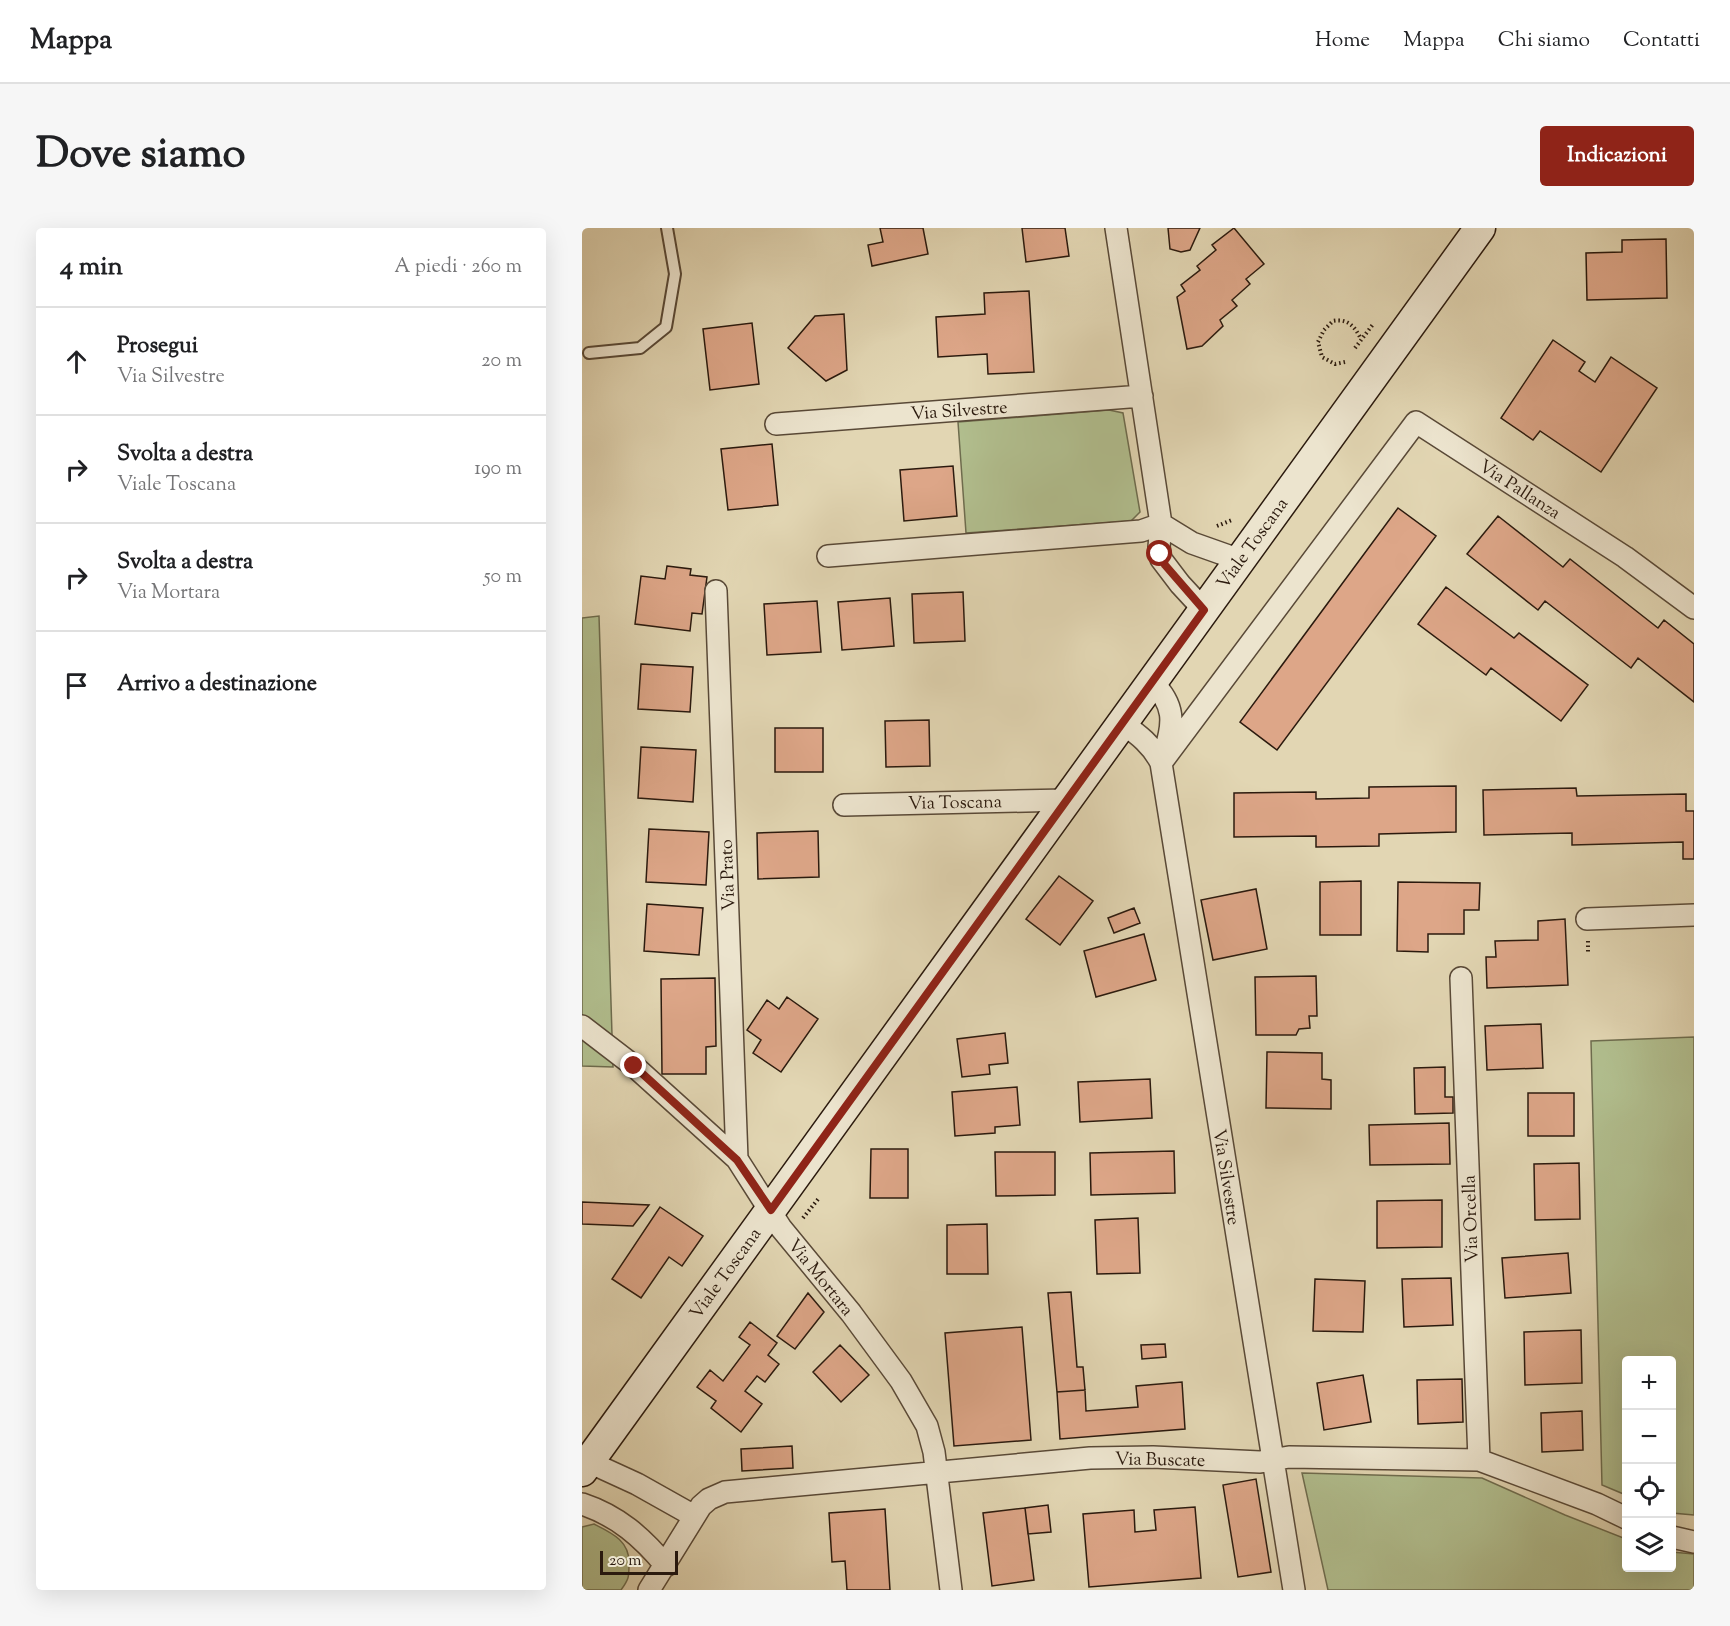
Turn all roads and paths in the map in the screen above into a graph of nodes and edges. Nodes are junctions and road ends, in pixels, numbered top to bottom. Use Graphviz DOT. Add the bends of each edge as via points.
graph roads {
  1 [pos="667,228"];
  2 [pos="1116,228"];
  3 [pos="1480,228"];
  4 [pos="1361,340"];
  5 [pos="589,353"];
  6 [pos="1345,362"];
  7 [pos="1142,396"];
  8 [pos="776,424"];
  9 [pos="1238,515"];
  10 [pos="1161,524"];
  11 [pos="1209,526"];
  12 [pos="828,556"];
  13 [pos="1240,560"];
  14 [pos="716,591"];
  15 [pos="1694,608"];
  16 [pos="1204,610"];
  17 [pos="1152,682"];
  18 [pos="1122,723"];
  19 [pos="1161,763"];
  20 [pos="1066,800"];
  21 [pos="844,805"];
  22 [pos="1694,915"];
  23 [pos="1587,919"];
  24 [pos="1461,978"];
  25 [pos="582,1026"];
  26 [pos="737,1160"];
  27 [pos="819,1198"];
  28 [pos="771,1210"];
  29 [pos="798,1223"];
  30 [pos="1272,1459"];
  31 [pos="1479,1460"];
  32 [pos="586,1467"];
  33 [pos="938,1472"];
  34 [pos="582,1504"];
  35 [pos="694,1516"];
  36 [pos="1622,1516"];
  37 [pos="1676,1538"];
  38 [pos="1694,1542"];
  39 [pos="666,1566"];
  40 [pos="650,1590"];
  41 [pos="951,1590"];
  42 [pos="1294,1590"];
  1 -- 5 [label="lane" via="675,274 666,327 640,348"];
  2 -- 7 [label="street"];
  3 -- 13 [label="street, Viale Toscana"];
  4 -- 6 [label="path" via="1354,327 1344,321 1333,321 1324,330 1318,342 1322,357 1335,364"];
  7 -- 8 [label="street, Via Silvestre"];
  7 -- 10 [label="street"];
  9 -- 11 [label="path" via="1232,521"];
  10 -- 12 [label="street" via="1141,531"];
  10 -- 13 [label="street" via="1192,543"];
  10 -- 16 [label="street" via="1161,559"];
  13 -- 16 [label="street, Viale Toscana"];
  14 -- 26 [label="street, Via Prato"];
  15 -- 19 [label="street, Via Pallanza" via="1625,557 1416,422"];
  16 -- 17 [label="street, Viale Toscana"];
  17 -- 18 [label="street, Viale Toscana"];
  17 -- 19 [label="street, Via Silvestre" via="1165,696 1171,715 1172,726"];
  18 -- 19 [label="street, Via Silvestre" via="1145,740"];
  18 -- 20 [label="street, Viale Toscana"];
  19 -- 30 [label="street, Via Silvestre"];
  20 -- 21 [label="street, Via Toscana"];
  20 -- 28 [label="street, Viale Toscana"];
  22 -- 23 [label="street"];
  24 -- 31 [label="street, Via Orcella"];
  25 -- 26 [label="street, Via Mortara" via="634,1066"];
  26 -- 28 [label="street, Via Mortara"];
  27 -- 29 [label="path"];
  28 -- 32 [label="street, Viale Toscana"];
  28 -- 33 [label="street, Via Mortara" via="908,1392 927,1426"];
  30 -- 31 [label="street, Via Buscate"];
  30 -- 33 [label="street, Via Buscate" via="1260,1462 1105,1458"];
  30 -- 42 [label="street, Via Silvestre"];
  31 -- 36 [label="street, Via Buscate"];
  32 -- 35 [label="street" via="637,1484"];
  33 -- 35 [label="street, Via Buscate" via="725,1492 709,1499"];
  33 -- 41 [label="street, Via Mortara"];
  34 -- 39 [label="street" via="620,1521 641,1537"];
  35 -- 39 [label="street"];
  37 -- 38 [label="street"];
  39 -- 40 [label="street"];
}
